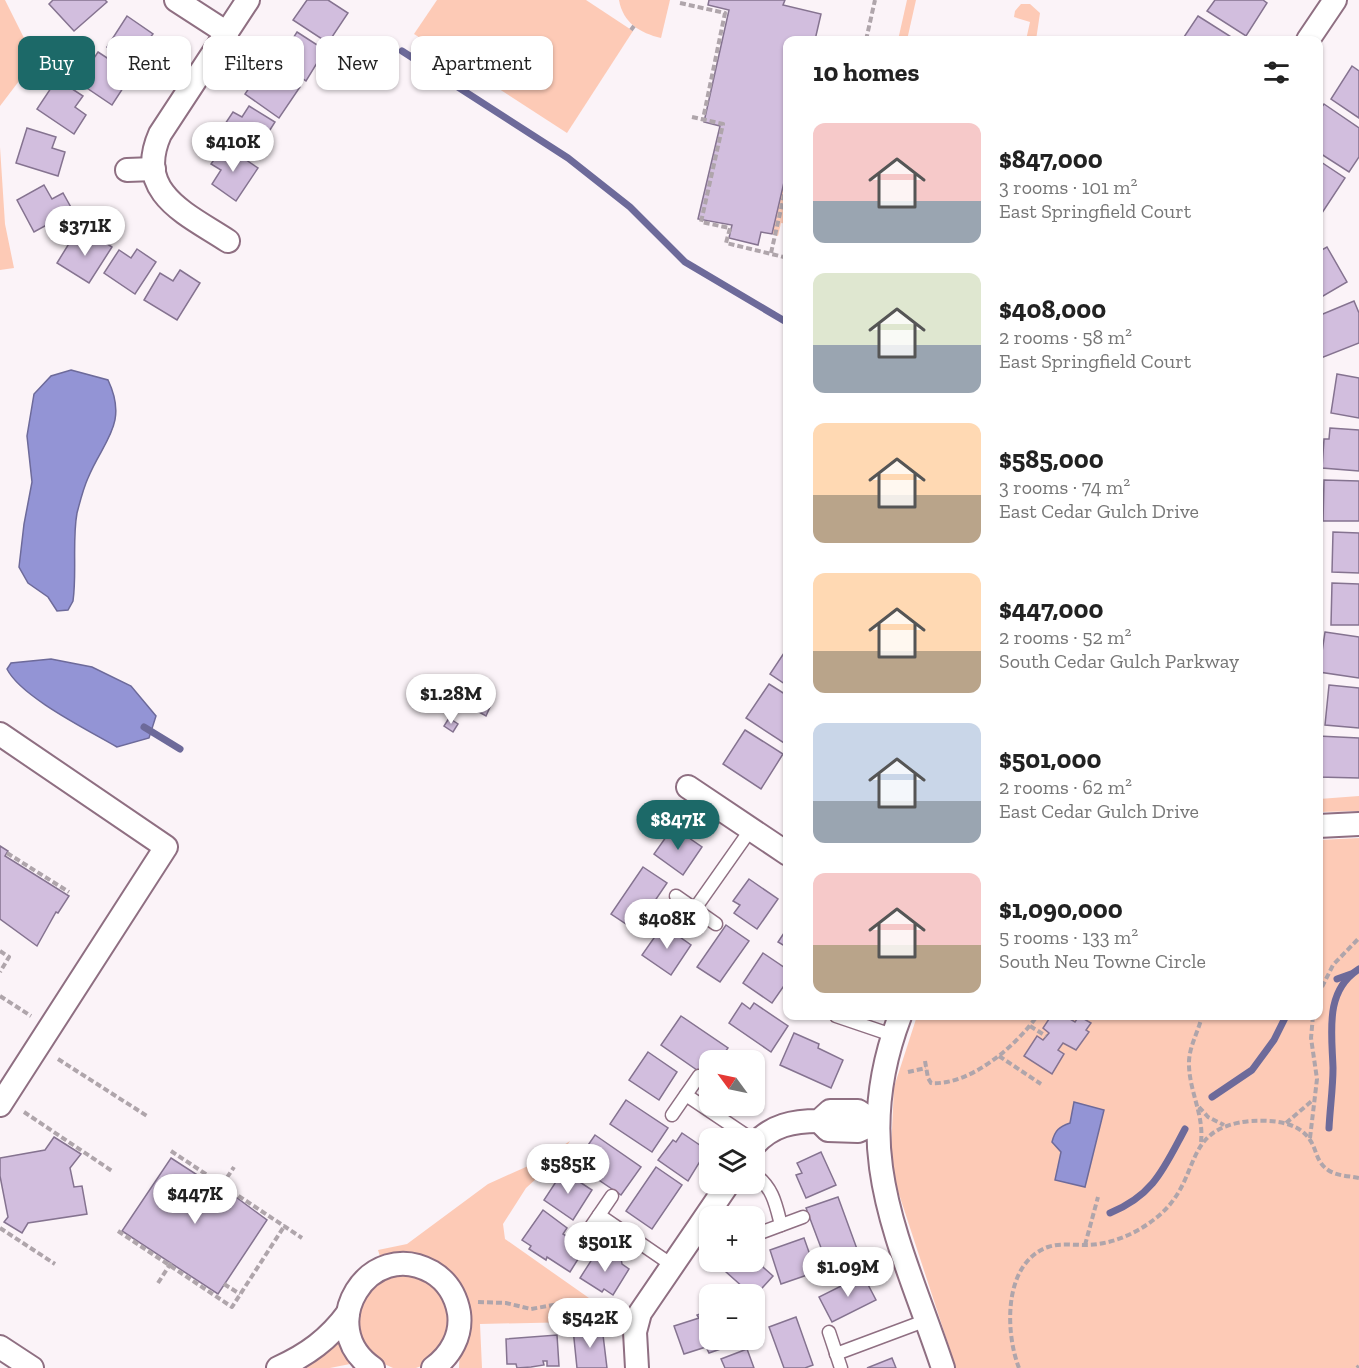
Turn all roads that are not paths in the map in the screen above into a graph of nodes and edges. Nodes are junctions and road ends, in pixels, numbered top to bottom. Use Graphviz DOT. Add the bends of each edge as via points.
graph roads {
  1 [pos="176,0"];
  2 [pos="248,0"];
  3 [pos="1335,0"];
  4 [pos="227,33"];
  5 [pos="1311,36"];
  6 [pos="153,169"];
  7 [pos="127,170"];
  8 [pos="228,240"];
  9 [pos="0,734"];
  10 [pos="688,787"];
  11 [pos="1359,824"];
  12 [pos="1323,826"];
  13 [pos="751,829"];
  14 [pos="783,847"];
  15 [pos="676,896"];
  16 [pos="694,910"];
  17 [pos="716,924"];
  18 [pos="863,1020"];
  19 [pos="896,1025"];
  20 [pos="699,1076"];
  21 [pos="686,1095"];
  22 [pos="0,1105"];
  23 [pos="672,1115"];
  24 [pos="876,1123"];
  25 [pos="734,1128"];
  26 [pos="765,1134"];
  27 [pos="765,1183"];
  28 [pos="721,1194"];
  29 [pos="612,1196"];
  30 [pos="599,1215"];
  31 [pos="803,1216"];
  32 [pos="781,1225"];
  33 [pos="765,1231"];
  34 [pos="586,1234"];
  35 [pos="672,1265"];
  36 [pos="348,1313"];
  37 [pos="927,1320"];
  38 [pos="829,1332"];
  39 [pos="0,1347"];
  40 [pos="836,1354"];
  41 [pos="452,1359"];
  42 [pos="32,1368"];
  43 [pos="278,1368"];
  44 [pos="373,1368"];
  45 [pos="433,1368"];
  46 [pos="637,1368"];
  47 [pos="841,1368"];
  48 [pos="944,1368"];
  1 -- 4 [label="street"];
  2 -- 4 [label="street"];
  3 -- 5 [label="street"];
  4 -- 6 [label="street" via="160,134"];
  6 -- 7 [label="street"];
  6 -- 8 [label="street" via="168,201"];
  9 -- 22 [label="street" via="166,847"];
  10 -- 13 [label="street"];
  11 -- 12 [label="street"];
  13 -- 14 [label="street"];
  13 -- 16 [label="lane"];
  15 -- 16 [label="lane"];
  16 -- 17 [label="lane"];
  18 -- 19 [label="lane"];
  19 -- 24 [label="street" via="880,1085"];
  20 -- 21 [label="lane"];
  21 -- 23 [label="lane"];
  21 -- 25 [label="lane"];
  24 -- 26 [label="street" via="858,1111 830,1111 819,1120 788,1123"];
  24 -- 37 [label="street" via="887,1203"];
  27 -- 32 [label="lane" via="773,1194"];
  28 -- 35 [label="street"];
  29 -- 30 [label="lane"];
  30 -- 34 [label="lane"];
  30 -- 35 [label="lane"];
  31 -- 32 [label="lane"];
  32 -- 33 [label="lane"];
  35 -- 46 [label="street" via="637,1322"];
  36 -- 41 [label="street" via="358,1288 377,1270 401,1264 425,1268 445,1282 457,1303 459,1328"];
  36 -- 43 [label="street" via="312,1350"];
  36 -- 44 [label="street" via="353,1346"];
  37 -- 40 [label="lane"];
  37 -- 48 [label="street"];
  38 -- 40 [label="lane"];
  39 -- 42 [label="street"];
  40 -- 47 [label="lane"];
  41 -- 45 [label="street"];
}
